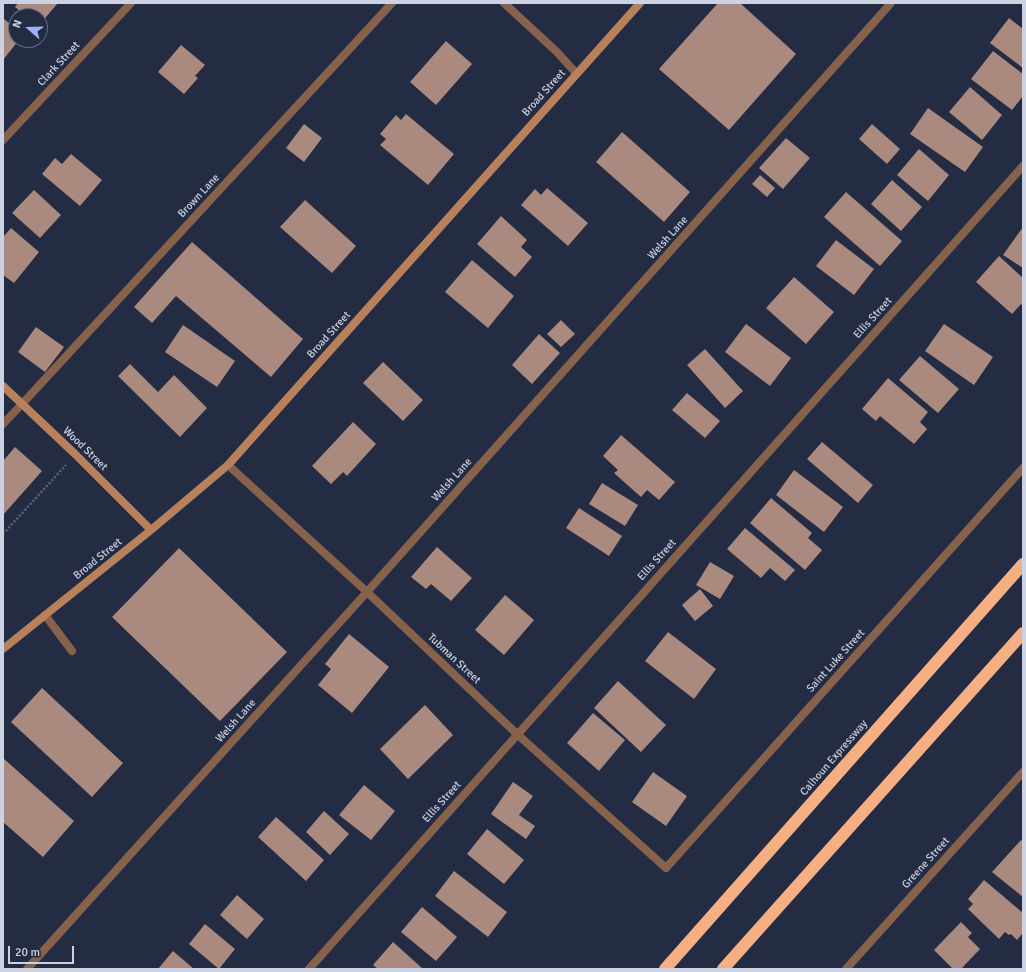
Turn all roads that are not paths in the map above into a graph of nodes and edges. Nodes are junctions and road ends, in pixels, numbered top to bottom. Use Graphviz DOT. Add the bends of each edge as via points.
graph roads {
  1 [pos="132,3"];
  2 [pos="392,3"];
  3 [pos="504,3"];
  4 [pos="640,3"];
  5 [pos="891,3"];
  6 [pos="576,73"];
  7 [pos="3,140"];
  8 [pos="1023,166"];
  9 [pos="3,386"];
  10 [pos="22,404"];
  11 [pos="3,424"];
  12 [pos="228,465"];
  13 [pos="1023,468"];
  14 [pos="151,530"];
  15 [pos="1023,564"];
  16 [pos="367,592"];
  17 [pos="45,615"];
  18 [pos="1023,633"];
  19 [pos="3,649"];
  20 [pos="72,651"];
  21 [pos="517,734"];
  22 [pos="1023,772"];
  23 [pos="666,868"];
  24 [pos="27,969"];
  25 [pos="309,969"];
  26 [pos="665,969"];
  27 [pos="723,969"];
  28 [pos="846,969"];
  1 -- 7 [label="street, Clark Street"];
  2 -- 10 [label="street, Brown Lane"];
  3 -- 6 [label="street"];
  4 -- 6 [label="main road, Broad Street"];
  5 -- 16 [label="street, Welsh Lane"];
  6 -- 12 [label="main road, Broad Street"];
  8 -- 21 [label="street, Ellis Street"];
  9 -- 10 [label="main road, Wood Street"];
  10 -- 11 [label="street, Brown Lane"];
  10 -- 14 [label="main road, Wood Street"];
  12 -- 14 [label="main road, Broad Street"];
  12 -- 16 [label="street, Tubman Street"];
  13 -- 23 [label="street, Saint Luke Street"];
  14 -- 17 [label="main road, Broad Street"];
  15 -- 26 [label="highway, Calhoun Expressway"];
  16 -- 21 [label="street, Tubman Street"];
  16 -- 24 [label="street, Welsh Lane"];
  17 -- 19 [label="main road, Broad Street"];
  17 -- 20 [label="street"];
  18 -- 27 [label="highway"];
  21 -- 23 [label="street, Tubman Street"];
  21 -- 25 [label="street, Ellis Street"];
  22 -- 28 [label="street, Greene Street"];
}
